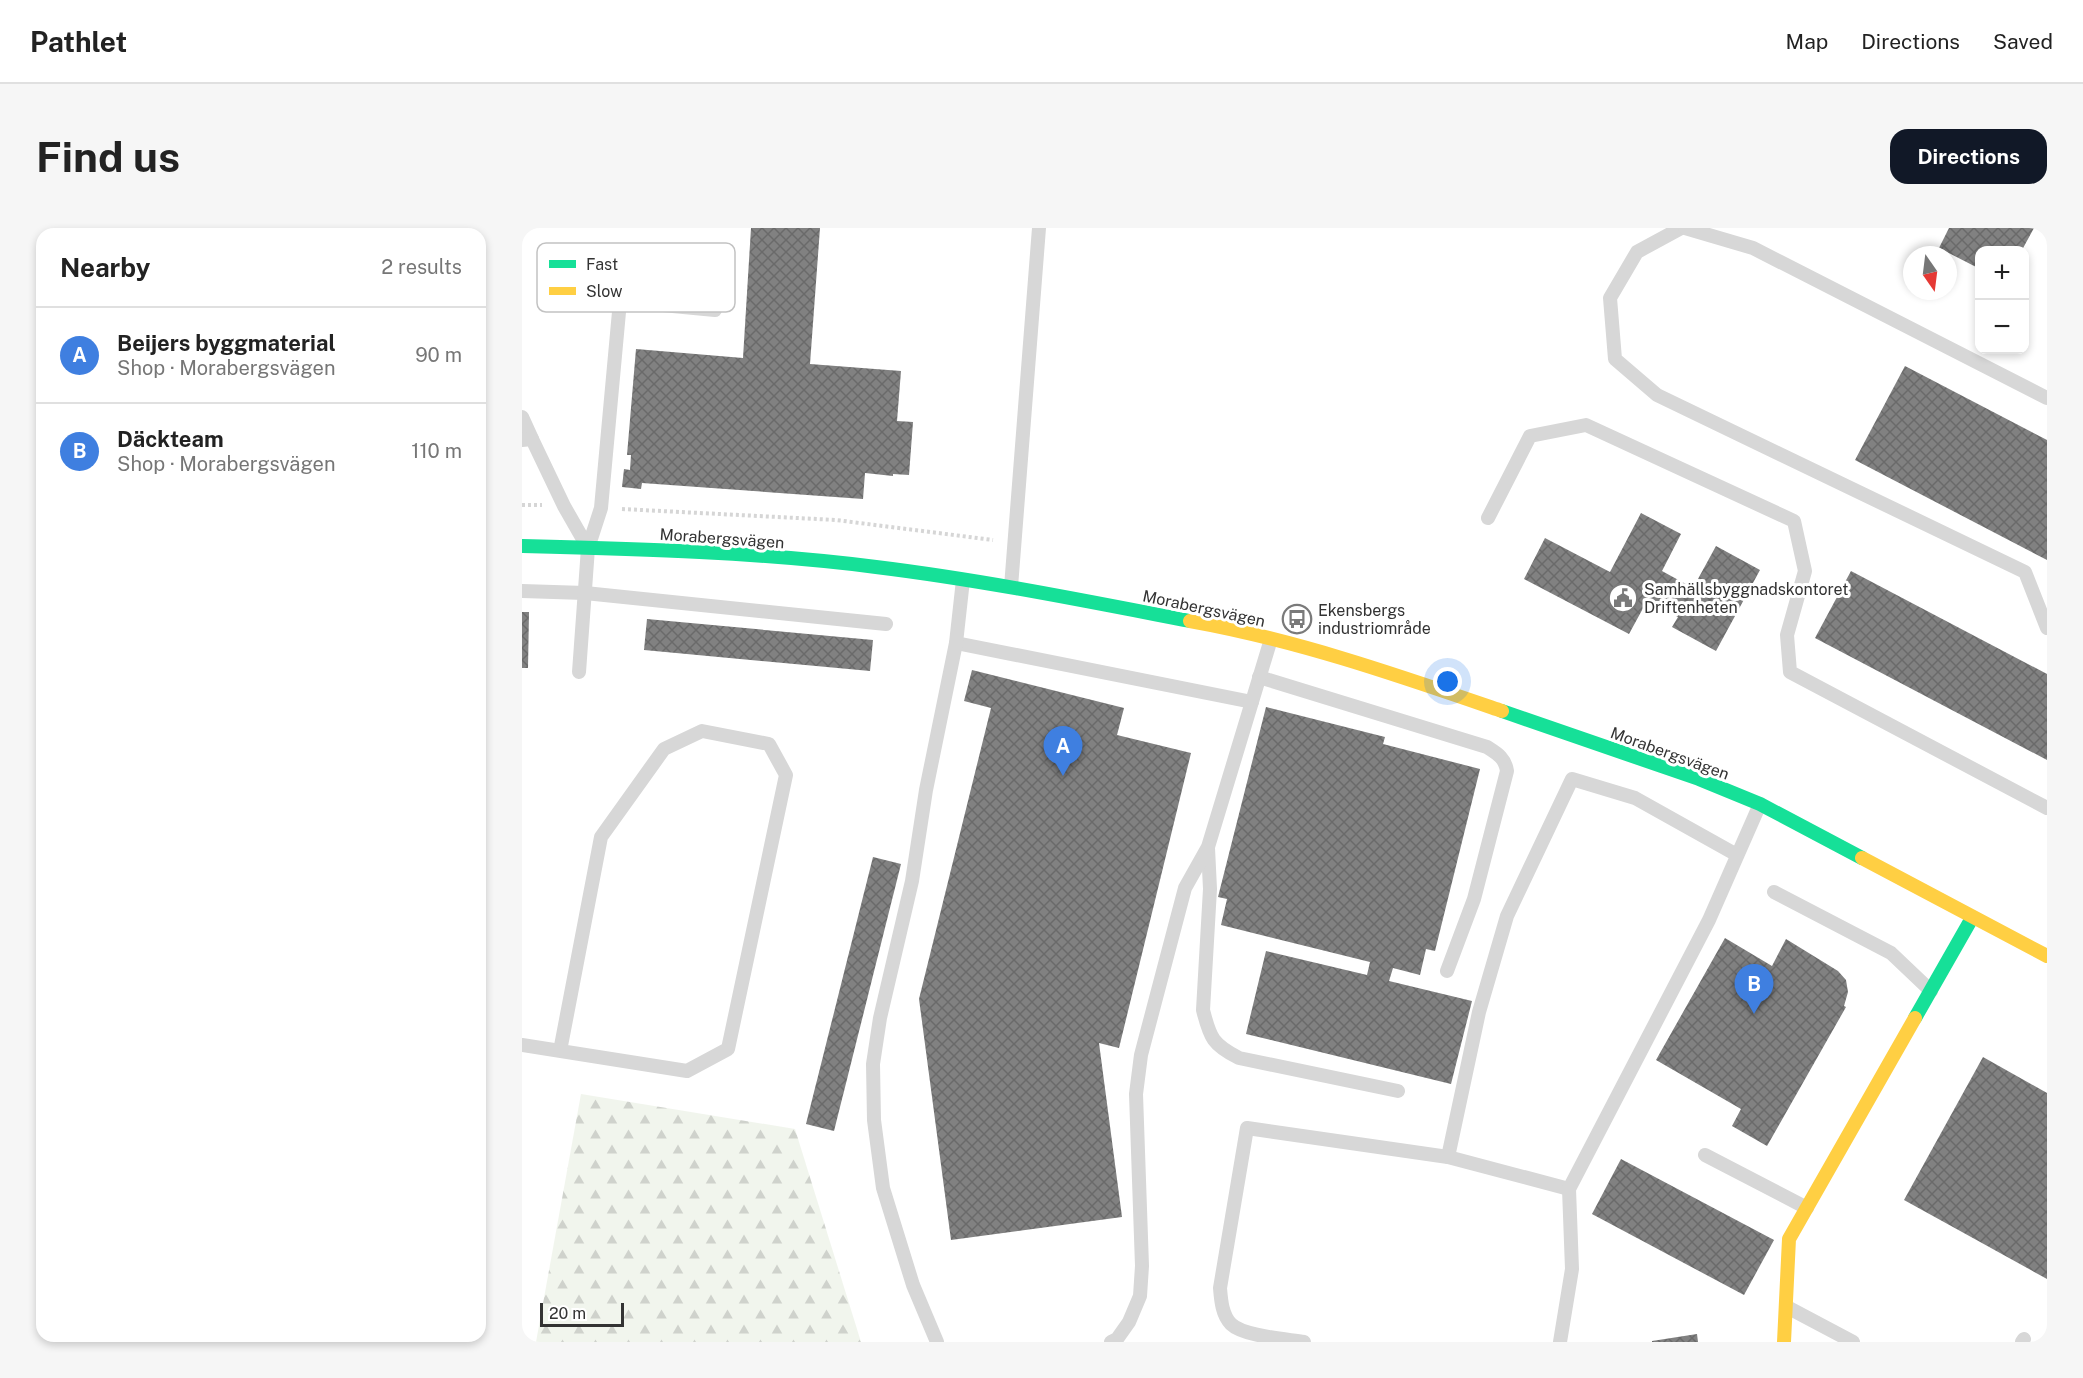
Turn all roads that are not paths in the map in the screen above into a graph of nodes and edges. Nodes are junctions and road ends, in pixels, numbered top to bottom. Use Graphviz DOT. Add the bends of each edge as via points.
graph roads {
  1 [pos="1039,228"];
  2 [pos="1683,228"];
  3 [pos="619,312"];
  4 [pos="2047,398"];
  5 [pos="522,417"];
  6 [pos="527,439"];
  7 [pos="1488,518"];
  8 [pos="522,546"];
  9 [pos="588,548"];
  10 [pos="963,579"];
  11 [pos="1011,587"];
  12 [pos="522,591"];
  13 [pos="585,593"];
  14 [pos="886,624"];
  15 [pos="2047,628"];
  16 [pos="1271,639"];
  17 [pos="956,644"];
  18 [pos="579,672"];
  19 [pos="1259,677"];
  20 [pos="1252,702"];
  21 [pos="1760,804"];
  22 [pos="2047,808"];
  23 [pos="1208,847"];
  24 [pos="1737,855"];
  25 [pos="1774,892"];
  26 [pos="1972,918"];
  27 [pos="2047,956"];
  28 [pos="1447,971"];
  29 [pos="1931,991"];
  30 [pos="522,1045"];
  31 [pos="560,1051"];
  32 [pos="1398,1091"];
  33 [pos="1705,1155"];
  34 [pos="1448,1157"];
  35 [pos="1569,1189"];
  36 [pos="1807,1208"];
  37 [pos="1785,1306"];
  38 [pos="937,1342"];
  39 [pos="1111,1342"];
  40 [pos="1304,1342"];
  41 [pos="1560,1342"];
  42 [pos="1784,1342"];
  43 [pos="1853,1342"];
  1 -- 11 [label="lane"];
  2 -- 4 [label="lane" via="1753,248"];
  2 -- 15 [label="lane" via="1637,252 1610,298 1615,359 1657,395 2025,572"];
  3 -- 9 [label="lane" via="601,508"];
  5 -- 6 [label="lane"];
  6 -- 9 [label="lane"];
  7 -- 22 [label="lane" via="1530,436 1586,425 1794,521 1805,571 1787,635 1790,672"];
  8 -- 9 [label="street, Morabergsvägen"];
  9 -- 10 [label="street, Morabergsvägen" via="801,559"];
  9 -- 13 [label="lane"];
  10 -- 11 [label="street, Morabergsvägen"];
  10 -- 17 [label="lane"];
  11 -- 16 [label="street, Morabergsvägen"];
  12 -- 13 [label="lane"];
  13 -- 14 [label="lane"];
  13 -- 18 [label="lane"];
  16 -- 19 [label="lane"];
  16 -- 21 [label="street, Morabergsvägen" via="1381,670 1699,779"];
  17 -- 20 [label="lane"];
  17 -- 38 [label="lane" via="873,1064 874,1120 883,1188 913,1285"];
  19 -- 20 [label="lane"];
  19 -- 28 [label="lane" via="1487,747 1506,763 1474,899"];
  20 -- 23 [label="lane"];
  21 -- 24 [label="lane"];
  21 -- 26 [label="street, Morabergsvägen"];
  23 -- 32 [label="lane" via="1210,889 1203,1010 1221,1049 1239,1058"];
  23 -- 39 [label="lane" via="1185,888 1141,1055 1136,1094 1140,1296 1129,1322"];
  24 -- 34 [label="lane" via="1635,798 1572,779 1507,916 1479,1012"];
  24 -- 35 [label="lane" via="1709,920"];
  25 -- 29 [label="lane" via="1891,953"];
  26 -- 27 [label="street, Morabergsvägen"];
  26 -- 29 [label="street"];
  29 -- 36 [label="street"];
  30 -- 31 [label="lane"];
  31 -- 31 [label="lane" via="687,1071 728,1049 786,775 769,744 702,731 664,749 601,837"];
  33 -- 36 [label="lane"];
  34 -- 35 [label="lane"];
  34 -- 40 [label="lane" via="1247,1128 1220,1288 1222,1307 1231,1324 1242,1331"];
  35 -- 41 [label="lane" via="1572,1269"];
  36 -- 37 [label="street" via="1789,1239"];
  37 -- 42 [label="street"];
  37 -- 43 [label="lane"];
}
